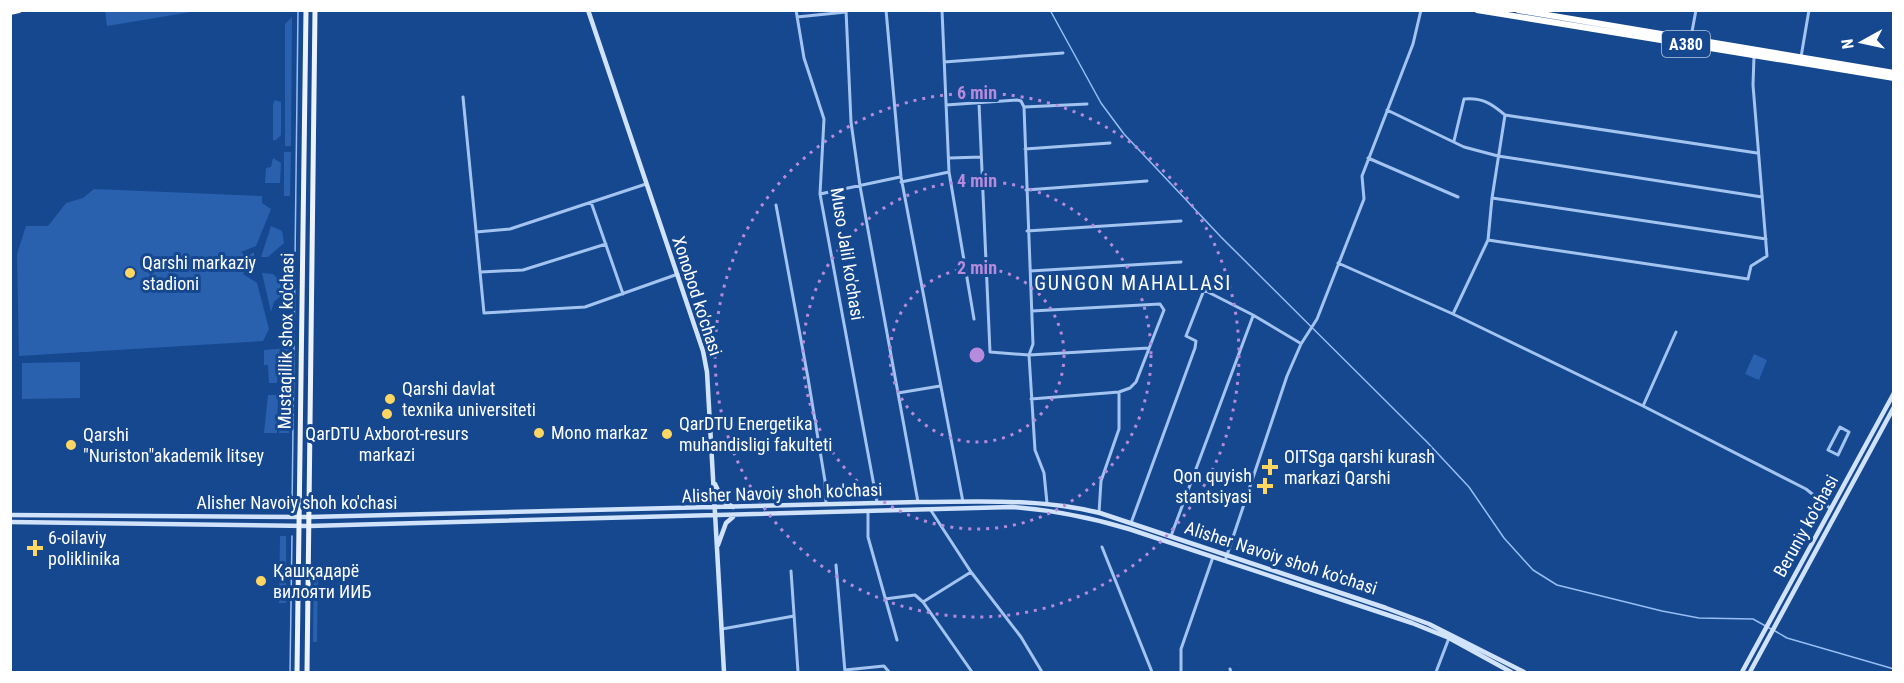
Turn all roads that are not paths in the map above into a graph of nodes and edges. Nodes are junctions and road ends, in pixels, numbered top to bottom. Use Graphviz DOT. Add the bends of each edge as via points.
graph roads {
  1 [pos="19,10"];
  2 [pos="306,10"];
  3 [pos="315,10"];
  4 [pos="588,10"];
  5 [pos="796,10"];
  6 [pos="886,10"];
  7 [pos="942,10"];
  8 [pos="1421,10"];
  9 [pos="1478,10"];
  10 [pos="1518,10"];
  11 [pos="1696,10"];
  12 [pos="1809,10"];
  13 [pos="846,11"];
  14 [pos="10,12"];
  15 [pos="797,16"];
  16 [pos="1691,39"];
  17 [pos="1063,53"];
  18 [pos="1754,54"];
  19 [pos="1801,57"];
  20 [pos="944,62"];
  21 [pos="1893,72"];
  22 [pos="1893,78"];
  23 [pos="463,97"];
  24 [pos="979,104"];
  25 [pos="1087,104"];
  26 [pos="946,105"];
  27 [pos="1024,107"];
  28 [pos="1387,110"];
  29 [pos="1505,115"];
  30 [pos="1454,141"];
  31 [pos="1110,143"];
  32 [pos="1025,149"];
  33 [pos="1757,153"];
  34 [pos="1498,156"];
  35 [pos="982,157"];
  36 [pos="950,158"];
  37 [pos="1368,158"];
  38 [pos="949,172"];
  39 [pos="900,177"];
  40 [pos="1147,181"];
  41 [pos="901,182"];
  42 [pos="646,184"];
  43 [pos="860,186"];
  44 [pos="1026,190"];
  45 [pos="820,194"];
  46 [pos="1458,197"];
  47 [pos="1762,197"];
  48 [pos="1492,198"];
  49 [pos="591,202"];
  50 [pos="776,205"];
  51 [pos="1181,220"];
  52 [pos="1027,231"];
  53 [pos="476,232"];
  54 [pos="1766,239"];
  55 [pos="1488,240"];
  56 [pos="606,244"];
  57 [pos="1181,262"];
  58 [pos="1338,263"];
  59 [pos="481,272"];
  60 [pos="1030,272"];
  61 [pos="678,274"];
  62 [pos="623,294"];
  63 [pos="1032,311"];
  64 [pos="1453,314"];
  65 [pos="1253,315"];
  66 [pos="974,319"];
  67 [pos="1676,332"];
  68 [pos="302,338"];
  69 [pos="310,338"];
  70 [pos="1300,344"];
  71 [pos="1149,348"];
  72 [pos="1029,355"];
  73 [pos="940,386"];
  74 [pos="1119,392"];
  75 [pos="898,393"];
  76 [pos="1893,393"];
  77 [pos="1031,399"];
  78 [pos="1643,406"];
  79 [pos="1893,407"];
  80 [pos="1872,432"];
  81 [pos="1878,435"];
  82 [pos="1828,450"];
  83 [pos="712,478"];
  84 [pos="918,502"];
  85 [pos="963,502"];
  86 [pos="908,503"];
  87 [pos="1047,503"];
  88 [pos="878,504"];
  89 [pos="826,506"];
  90 [pos="738,508"];
  91 [pos="714,509"];
  92 [pos="930,509"];
  93 [pos="1831,509"];
  94 [pos="908,510"];
  95 [pos="868,511"];
  96 [pos="1099,513"];
  97 [pos="10,515"];
  98 [pos="608,515"];
  99 [pos="738,515"];
  100 [pos="93,516"];
  101 [pos="438,516"];
  102 [pos="714,516"];
  103 [pos="298,517"];
  104 [pos="309,518"];
  105 [pos="10,522"];
  106 [pos="438,522"];
  107 [pos="93,523"];
  108 [pos="1131,523"];
  109 [pos="298,525"];
  110 [pos="309,526"];
  111 [pos="1171,536"];
  112 [pos="1102,547"];
  113 [pos="717,551"];
  114 [pos="1214,554"];
  115 [pos="1226,558"];
  116 [pos="836,565"];
  117 [pos="791,571"];
  118 [pos="970,572"];
  119 [pos="1792,580"];
  120 [pos="1799,583"];
  121 [pos="885,599"];
  122 [pos="923,602"];
  123 [pos="794,616"];
  124 [pos="722,629"];
  125 [pos="1449,638"];
  126 [pos="897,640"];
  127 [pos="845,671"];
  128 [pos="297,672"];
  129 [pos="307,672"];
  130 [pos="724,672"];
  131 [pos="798,672"];
  132 [pos="889,672"];
  133 [pos="972,672"];
  134 [pos="1042,672"];
  135 [pos="1152,672"];
  136 [pos="1181,672"];
  137 [pos="1436,672"];
  138 [pos="1511,672"];
  139 [pos="1524,672"];
  140 [pos="1742,672"];
  141 [pos="1750,672"];
  1 -- 14 [label="highway"];
  2 -- 68 [label="main road, Mustaqillik shox ko'chasi"];
  3 -- 69 [label="main road, Mustaqillik shox ko'chasi"];
  4 -- 42 [label="main road, Xonobod ko'chasi"];
  5 -- 15 [label="street, Muso Jalil ko'chasi"];
  6 -- 39 [label="street"];
  7 -- 20 [label="street"];
  8 -- 28 [label="street" via="1413,44"];
  9 -- 18 [label="highway, A380"];
  10 -- 16 [label="highway, A380"];
  11 -- 16 [label="street"];
  12 -- 19 [label="street"];
  13 -- 15 [label="street"];
  13 -- 43 [label="street" via="851,122"];
  15 -- 45 [label="street, Muso Jalil ko'chasi" via="804,58 824,119"];
  16 -- 19 [label="highway, A380"];
  17 -- 20 [label="street"];
  18 -- 22 [label="highway, A380"];
  18 -- 33 [label="street"];
  19 -- 21 [label="highway, A380"];
  20 -- 26 [label="street"];
  23 -- 53 [label="street"];
  24 -- 26 [label="street"];
  24 -- 27 [label="street" via="1017,100"];
  24 -- 35 [label="street"];
  25 -- 27 [label="street"];
  26 -- 36 [label="street"];
  27 -- 32 [label="street"];
  28 -- 30 [label="street"];
  28 -- 37 [label="street"];
  29 -- 30 [label="street" via="1488,101 1464,99"];
  29 -- 33 [label="street"];
  29 -- 34 [label="street"];
  30 -- 34 [label="street"];
  31 -- 32 [label="street"];
  32 -- 44 [label="street"];
  33 -- 47 [label="street"];
  34 -- 47 [label="street"];
  34 -- 48 [label="street"];
  35 -- 36 [label="street"];
  35 -- 72 [label="street" via="990,352"];
  36 -- 38 [label="street"];
  37 -- 46 [label="street"];
  37 -- 58 [label="street" via="1362,176 1364,200"];
  38 -- 41 [label="street"];
  38 -- 66 [label="street"];
  39 -- 41 [label="street"];
  39 -- 43 [label="street"];
  40 -- 44 [label="street"];
  41 -- 73 [label="street"];
  42 -- 49 [label="street"];
  42 -- 61 [label="main road, Xonobod ko'chasi"];
  43 -- 45 [label="street"];
  43 -- 75 [label="street"];
  44 -- 52 [label="street"];
  45 -- 88 [label="street, Muso Jalil ko'chasi"];
  47 -- 54 [label="street"];
  48 -- 54 [label="street"];
  48 -- 55 [label="street"];
  49 -- 53 [label="street" via="510,229"];
  49 -- 56 [label="street"];
  50 -- 89 [label="street" via="810,389"];
  51 -- 52 [label="street"];
  52 -- 60 [label="street"];
  53 -- 59 [label="street"];
  54 -- 55 [label="street" via="1767,256 1751,266 1748,279"];
  55 -- 64 [label="street"];
  56 -- 59 [label="street" via="523,270"];
  56 -- 62 [label="street"];
  57 -- 60 [label="street"];
  58 -- 64 [label="street"];
  58 -- 70 [label="street" via="1317,319"];
  59 -- 62 [label="street" via="483,313 585,307"];
  60 -- 63 [label="street"];
  61 -- 62 [label="street"];
  61 -- 83 [label="main road, Xonobod ko'chasi" via="707,372"];
  63 -- 71 [label="street" via="1160,304 1164,310"];
  63 -- 72 [label="street" via="1033,344"];
  64 -- 78 [label="street"];
  65 -- 70 [label="street"];
  65 -- 108 [label="street" via="1204,290 1186,336 1196,341 1195,348"];
  65 -- 111 [label="street"];
  67 -- 78 [label="street"];
  68 -- 69 [label="main road"];
  68 -- 103 [label="main road, Mustaqillik shox ko'chasi"];
  69 -- 104 [label="main road, Mustaqillik shox ko'chasi"];
  70 -- 115 [label="street"];
  71 -- 72 [label="street"];
  71 -- 74 [label="street" via="1136,382"];
  72 -- 77 [label="street"];
  73 -- 75 [label="street"];
  73 -- 85 [label="street"];
  74 -- 77 [label="street"];
  74 -- 96 [label="street" via="1119,429 1101,481"];
  75 -- 84 [label="street"];
  76 -- 80 [label="main road, Beruniy ko'chasi"];
  77 -- 87 [label="street" via="1035,450 1044,473"];
  78 -- 93 [label="street" via="1806,489"];
  79 -- 81 [label="main road, Beruniy ko'chasi"];
  80 -- 81 [label="main road"];
  80 -- 93 [label="main road, Beruniy ko'chasi"];
  81 -- 120 [label="main road, Beruniy ko'chasi"];
  82 -- 82 [label="street" via="1840,427 1849,432 1838,455"];
  83 -- 90 [label="main road" via="723,501"];
  83 -- 91 [label="main road, Xonobod ko'chasi"];
  84 -- 85 [label="main road, Alisher Navoiy shoh ko'chasi"];
  84 -- 86 [label="main road, Alisher Navoiy shoh ko'chasi"];
  85 -- 87 [label="main road, Alisher Navoiy shoh ko'chasi"];
  86 -- 88 [label="main road, Alisher Navoiy shoh ko'chasi"];
  86 -- 94 [label="main road"];
  87 -- 96 [label="main road, Alisher Navoiy shoh ko'chasi"];
  88 -- 89 [label="main road, Alisher Navoiy shoh ko'chasi"];
  89 -- 90 [label="main road, Alisher Navoiy shoh ko'chasi"];
  90 -- 91 [label="main road, Alisher Navoiy shoh ko'chasi"];
  91 -- 98 [label="main road, Alisher Navoiy shoh ko'chasi"];
  91 -- 102 [label="main road, Xonobod ko'chasi"];
  92 -- 94 [label="main road, Alisher Navoiy shoh ko'chasi"];
  92 -- 114 [label="main road, Alisher Navoiy shoh ko'chasi" via="1012,507 1067,512"];
  92 -- 118 [label="street"];
  93 -- 119 [label="main road, Beruniy ko'chasi"];
  94 -- 95 [label="main road, Alisher Navoiy shoh ko'chasi"];
  95 -- 99 [label="main road, Alisher Navoiy shoh ko'chasi"];
  95 -- 121 [label="street" via="868,537"];
  96 -- 108 [label="main road, Alisher Navoiy shoh ko'chasi"];
  97 -- 100 [label="main road, Alisher Navoiy shoh ko'chasi"];
  98 -- 101 [label="main road, Alisher Navoiy shoh ko'chasi"];
  98 -- 102 [label="main road, Alisher Navoiy shoh ko'chasi"];
  98 -- 106 [label="main road, Alisher Navoiy shoh ko'chasi"];
  99 -- 102 [label="main road, Alisher Navoiy shoh ko'chasi"];
  99 -- 113 [label="main road" via="726,523"];
  100 -- 103 [label="main road, Alisher Navoiy shoh ko'chasi"];
  100 -- 107 [label="main road"];
  101 -- 104 [label="main road, Alisher Navoiy shoh ko'chasi"];
  101 -- 106 [label="main road"];
  102 -- 113 [label="main road, Xonobod ko'chasi"];
  103 -- 104 [label="main road, Alisher Navoiy shoh ko'chasi"];
  103 -- 109 [label="main road, Mustaqillik shox ko'chasi"];
  104 -- 110 [label="main road, Mustaqillik shox ko'chasi"];
  105 -- 107 [label="main road, Alisher Navoiy shoh ko'chasi"];
  106 -- 110 [label="main road, Alisher Navoiy shoh ko'chasi"];
  107 -- 109 [label="main road, Alisher Navoiy shoh ko'chasi"];
  108 -- 111 [label="main road, Alisher Navoiy shoh ko'chasi"];
  109 -- 110 [label="main road, Alisher Navoiy shoh ko'chasi"];
  109 -- 128 [label="main road, Mustaqillik shox ko'chasi"];
  110 -- 129 [label="main road, Mustaqillik shox ko'chasi"];
  111 -- 114 [label="main road, Alisher Navoiy shoh ko'chasi"];
  112 -- 135 [label="street"];
  113 -- 124 [label="main road, Xonobod ko'chasi"];
  114 -- 115 [label="main road, Alisher Navoiy shoh ko'chasi"];
  114 -- 136 [label="street" via="1181,649"];
  115 -- 125 [label="main road, Alisher Navoiy shoh ko'chasi"];
  115 -- 139 [label="main road, Alisher Navoiy shoh ko'chasi" via="1429,624"];
  116 -- 127 [label="street"];
  117 -- 123 [label="street"];
  118 -- 122 [label="street"];
  118 -- 134 [label="street" via="1021,637"];
  119 -- 120 [label="main road"];
  119 -- 140 [label="main road, Beruniy ko'chasi"];
  120 -- 141 [label="main road, Beruniy ko'chasi"];
  121 -- 122 [label="street" via="911,594"];
  121 -- 126 [label="street"];
  122 -- 133 [label="street"];
  123 -- 124 [label="street"];
  123 -- 131 [label="street"];
  124 -- 130 [label="main road, Xonobod ko'chasi"];
  125 -- 137 [label="street"];
  125 -- 138 [label="main road, Alisher Navoiy shoh ko'chasi"];
  127 -- 132 [label="street" via="884,666"];
}
